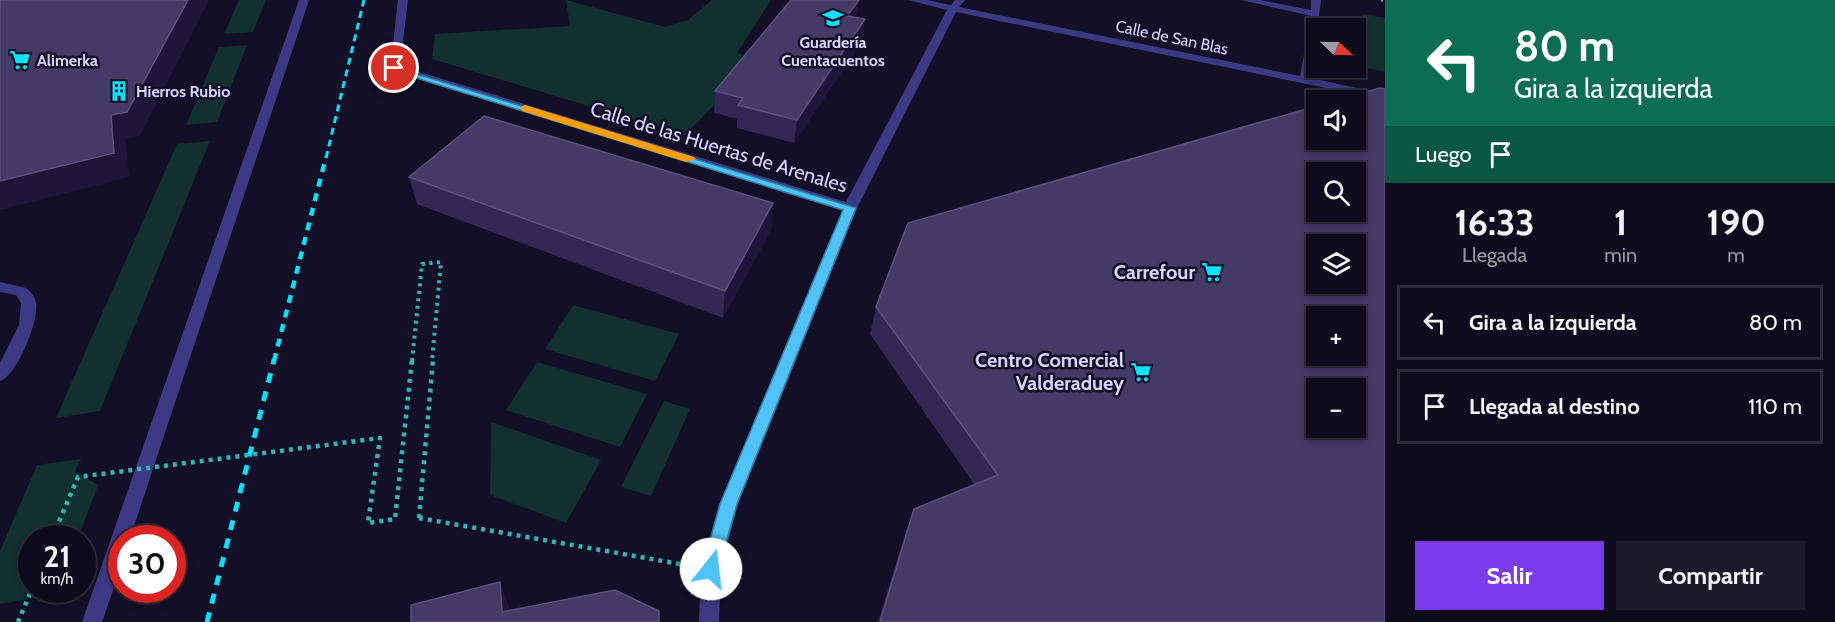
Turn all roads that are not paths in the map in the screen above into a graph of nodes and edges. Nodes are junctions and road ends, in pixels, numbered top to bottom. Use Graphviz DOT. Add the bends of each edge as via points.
graph roads {
  1 [pos="304,0"];
  2 [pos="403,0"];
  3 [pos="913,0"];
  4 [pos="1246,0"];
  5 [pos="1316,0"];
  6 [pos="957,4"];
  7 [pos="1316,14"];
  8 [pos="1305,81"];
  9 [pos="1385,97"];
  10 [pos="850,208"];
  11 [pos="0,287"];
  12 [pos="0,375"];
  13 [pos="92,622"];
  14 [pos="709,622"];
  1 -- 13 [label="street"];
  2 -- 10 [label="street, Calle de las Huertas de Arenales" via="394,68"];
  3 -- 6 [label="street, Calle de San Blas"];
  4 -- 7 [label="street"];
  5 -- 7 [label="street"];
  6 -- 8 [label="street, Calle de San Blas"];
  6 -- 10 [label="street"];
  7 -- 8 [label="street"];
  8 -- 9 [label="street, Calle de San Blas"];
  10 -- 14 [label="street, Calle de las Huertas de Arenales" via="729,504 711,569"];
  11 -- 12 [label="street" via="26,295 30,314 13,356"];
}
